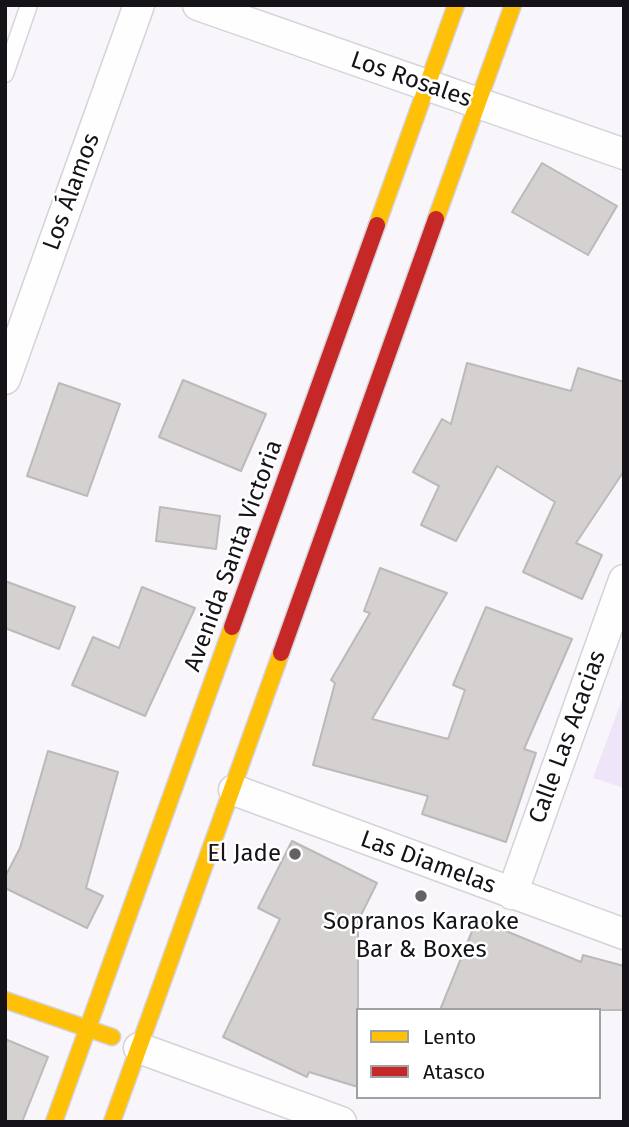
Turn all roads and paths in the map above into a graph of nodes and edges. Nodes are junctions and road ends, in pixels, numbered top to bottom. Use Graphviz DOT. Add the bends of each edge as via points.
graph roads {
  1 [pos="29,5"];
  2 [pos="139,5"];
  3 [pos="198,5"];
  4 [pos="456,5"];
  5 [pos="513,5"];
  6 [pos="5,74"];
  7 [pos="427,86"];
  8 [pos="478,103"];
  9 [pos="624,154"];
  10 [pos="6,372"];
  11 [pos="624,580"];
  12 [pos="234,790"];
  13 [pos="512,894"];
  14 [pos="624,934"];
  15 [pos="5,1000"];
  16 [pos="87,1028"];
  17 [pos="139,1048"];
  18 [pos="54,1122"];
  19 [pos="112,1122"];
  20 [pos="341,1122"];
  1 -- 6 [label="lane"];
  2 -- 10 [label="street, Los Álamos"];
  3 -- 7 [label="street, Los Rosales"];
  4 -- 7 [label="main road, Avenida Santa Victoria"];
  5 -- 8 [label="main road"];
  7 -- 8 [label="street, Los Rosales"];
  7 -- 16 [label="main road, Avenida Santa Victoria"];
  8 -- 9 [label="street, Los Rosales"];
  8 -- 12 [label="main road"];
  11 -- 13 [label="street, Calle Las Acacias"];
  12 -- 13 [label="street, Las Diamelas"];
  12 -- 17 [label="main road"];
  13 -- 14 [label="street, Las Diamelas"];
  15 -- 16 [label="main road"];
  16 -- 17 [label="main road"];
  16 -- 18 [label="main road, Avenida Santa Victoria"];
  17 -- 19 [label="main road"];
  17 -- 20 [label="street"];
}
